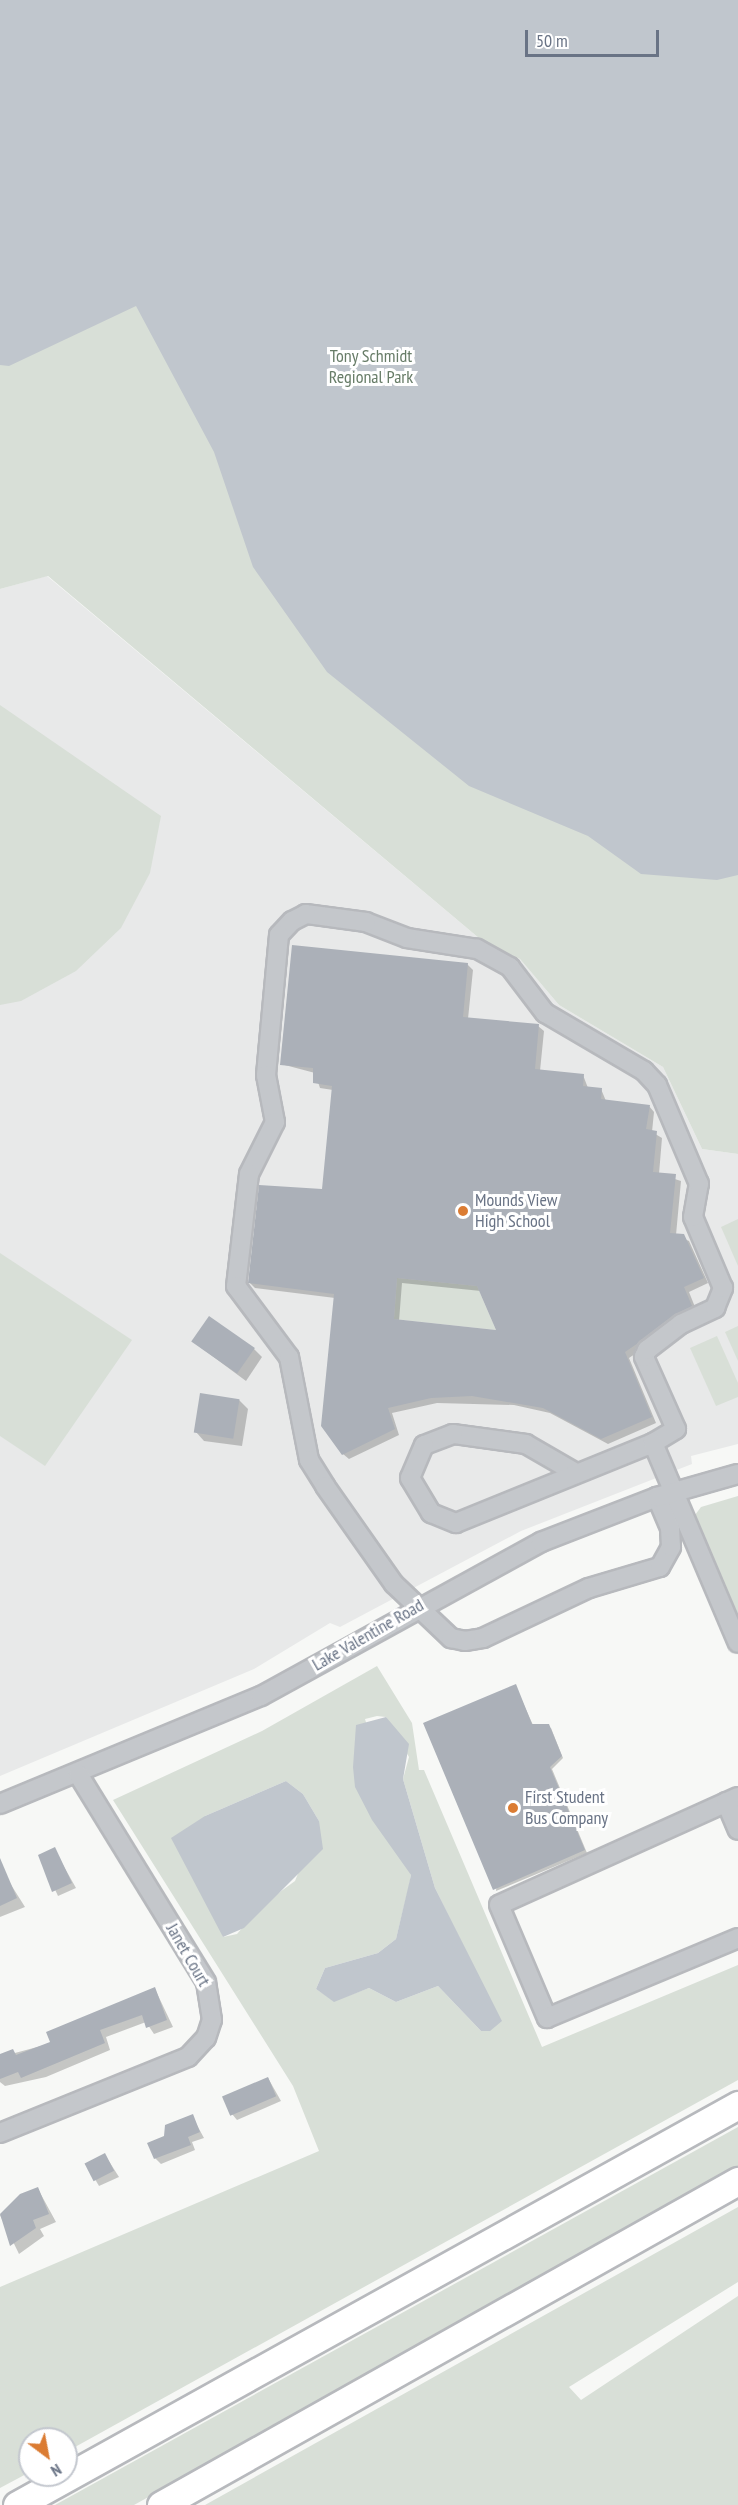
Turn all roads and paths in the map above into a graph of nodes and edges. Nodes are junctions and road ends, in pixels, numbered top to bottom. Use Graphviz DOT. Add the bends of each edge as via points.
graph roads {
  1 [pos="653,1443"];
  2 [pos="576,1473"];
  3 [pos="738,1474"];
  4 [pos="676,1491"];
  5 [pos="657,1497"];
  6 [pos="418,1605"];
  7 [pos="738,1643"];
  8 [pos="78,1774"];
  9 [pos="732,1799"];
  10 [pos="0,1804"];
  11 [pos="738,1830"];
  12 [pos="738,1938"];
  13 [pos="738,2105"];
  14 [pos="0,2133"];
  15 [pos="738,2181"];
  16 [pos="17,2505"];
  17 [pos="161,2505"];
  1 -- 2 [label="street"];
  1 -- 4 [label="street"];
  1 -- 6 [label="street" via="676,1429 644,1357 647,1350 681,1324 715,1308 723,1288 693,1217 699,1184 657,1085 644,1071 545,1013 510,967 477,948 407,938 366,922 306,914 292,921 279,935 268,1052 275,1122 249,1174 236,1286 289,1357 309,1460 394,1584"];
  2 -- 2 [label="street" via="526,1444 453,1434 424,1445 410,1478 431,1513 456,1523"];
  3 -- 4 [label="street, Lake Valentine Road"];
  4 -- 5 [label="street, Lake Valentine Road"];
  4 -- 7 [label="street"];
  5 -- 6 [label="street, Lake Valentine Road" via="541,1542"];
  5 -- 6 [label="street" via="670,1528 671,1547 660,1567 629,1573 474,1639 451,1638"];
  6 -- 8 [label="street, Lake Valentine Road" via="261,1696"];
  8 -- 10 [label="street, Lake Valentine Road"];
  8 -- 14 [label="street, Janet Court" via="206,1982 212,2020 206,2038 188,2057"];
  9 -- 11 [label="street"];
  9 -- 12 [label="street" via="499,1905 547,2018"];
  13 -- 16 [label="highway"];
  15 -- 17 [label="highway"];
}
